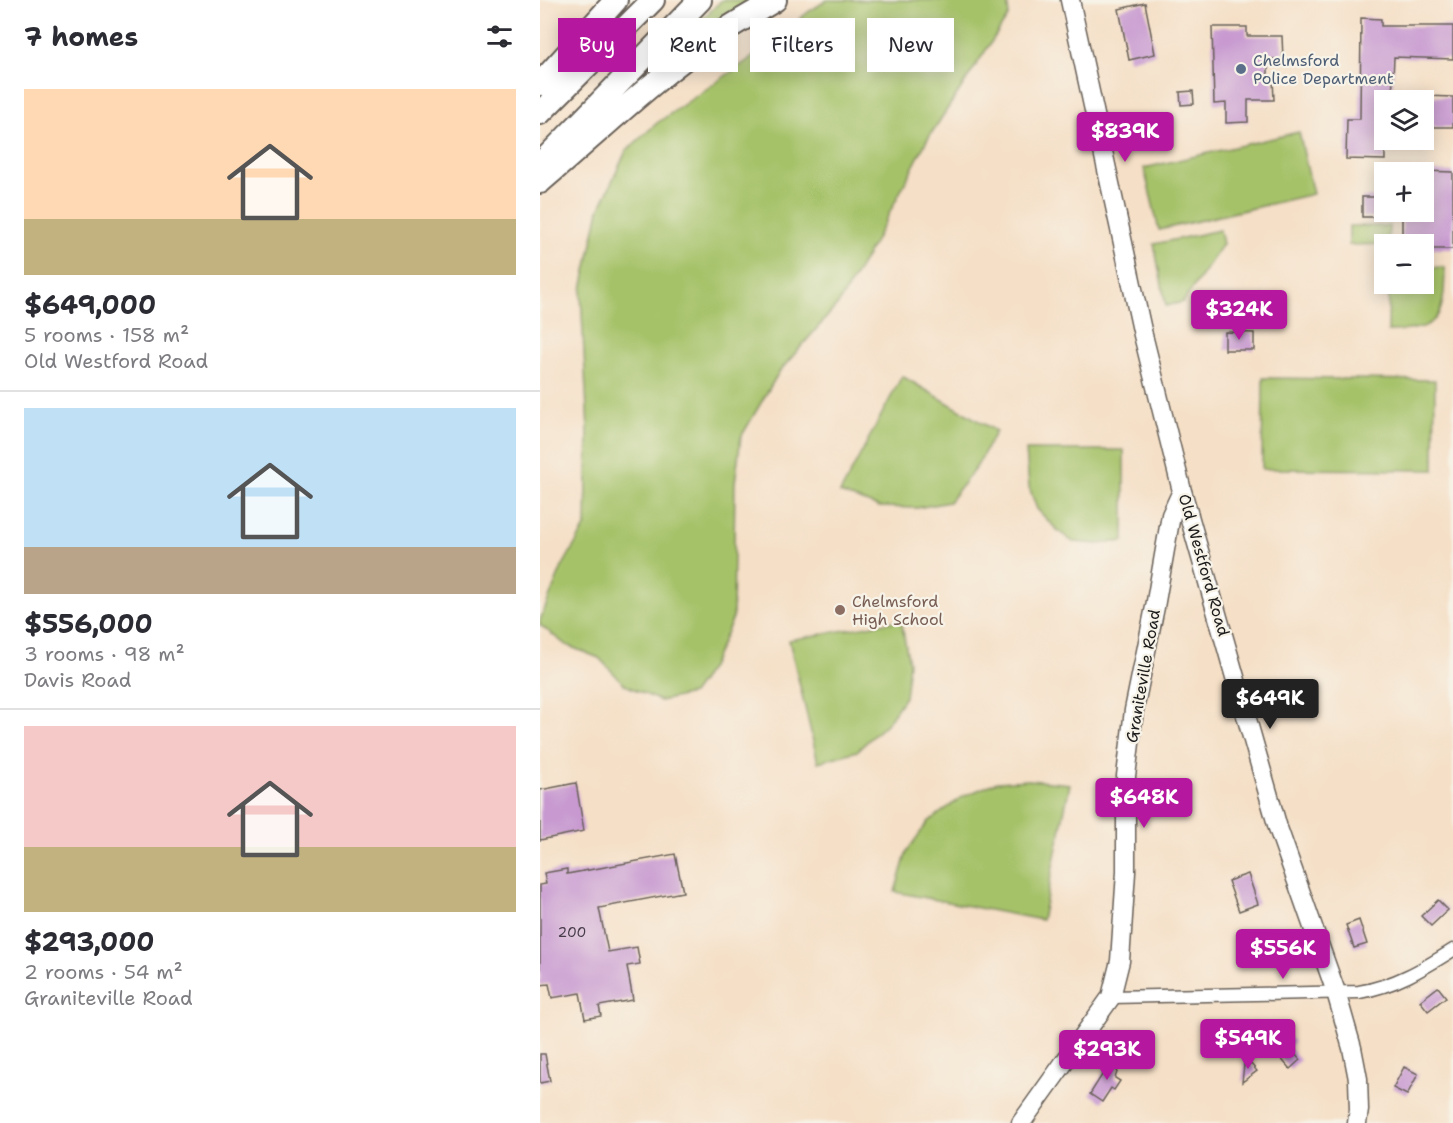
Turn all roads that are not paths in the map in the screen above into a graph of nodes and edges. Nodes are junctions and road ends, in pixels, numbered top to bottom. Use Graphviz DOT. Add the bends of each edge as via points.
graph roads {
  1 [pos="616,0"];
  2 [pos="653,0"];
  3 [pos="700,0"];
  4 [pos="775,0"];
  5 [pos="1070,0"];
  6 [pos="540,84"];
  7 [pos="540,113"];
  8 [pos="540,165"];
  9 [pos="540,182"];
  10 [pos="1182,491"];
  11 [pos="1453,950"];
  12 [pos="1336,992"];
  13 [pos="1111,997"];
  14 [pos="1021,1123"];
  15 [pos="1356,1123"];
  1 -- 6 [label="highway"];
  2 -- 7 [label="highway"];
  3 -- 8 [label="highway"];
  4 -- 9 [label="highway" via="716,36 669,72"];
  5 -- 10 [label="main road, Old Westford Road" via="1143,335"];
  10 -- 12 [label="main road, Old Westford Road" via="1278,828"];
  10 -- 13 [label="main road, Graniteville Road" via="1171,515 1134,710 1126,776 1126,872 1120,961"];
  11 -- 12 [label="street" via="1414,974 1380,988"];
  12 -- 13 [label="street"];
  12 -- 15 [label="main road, Old Westford Road" via="1358,1079"];
  13 -- 14 [label="main road, Graniteville Road"];
}
